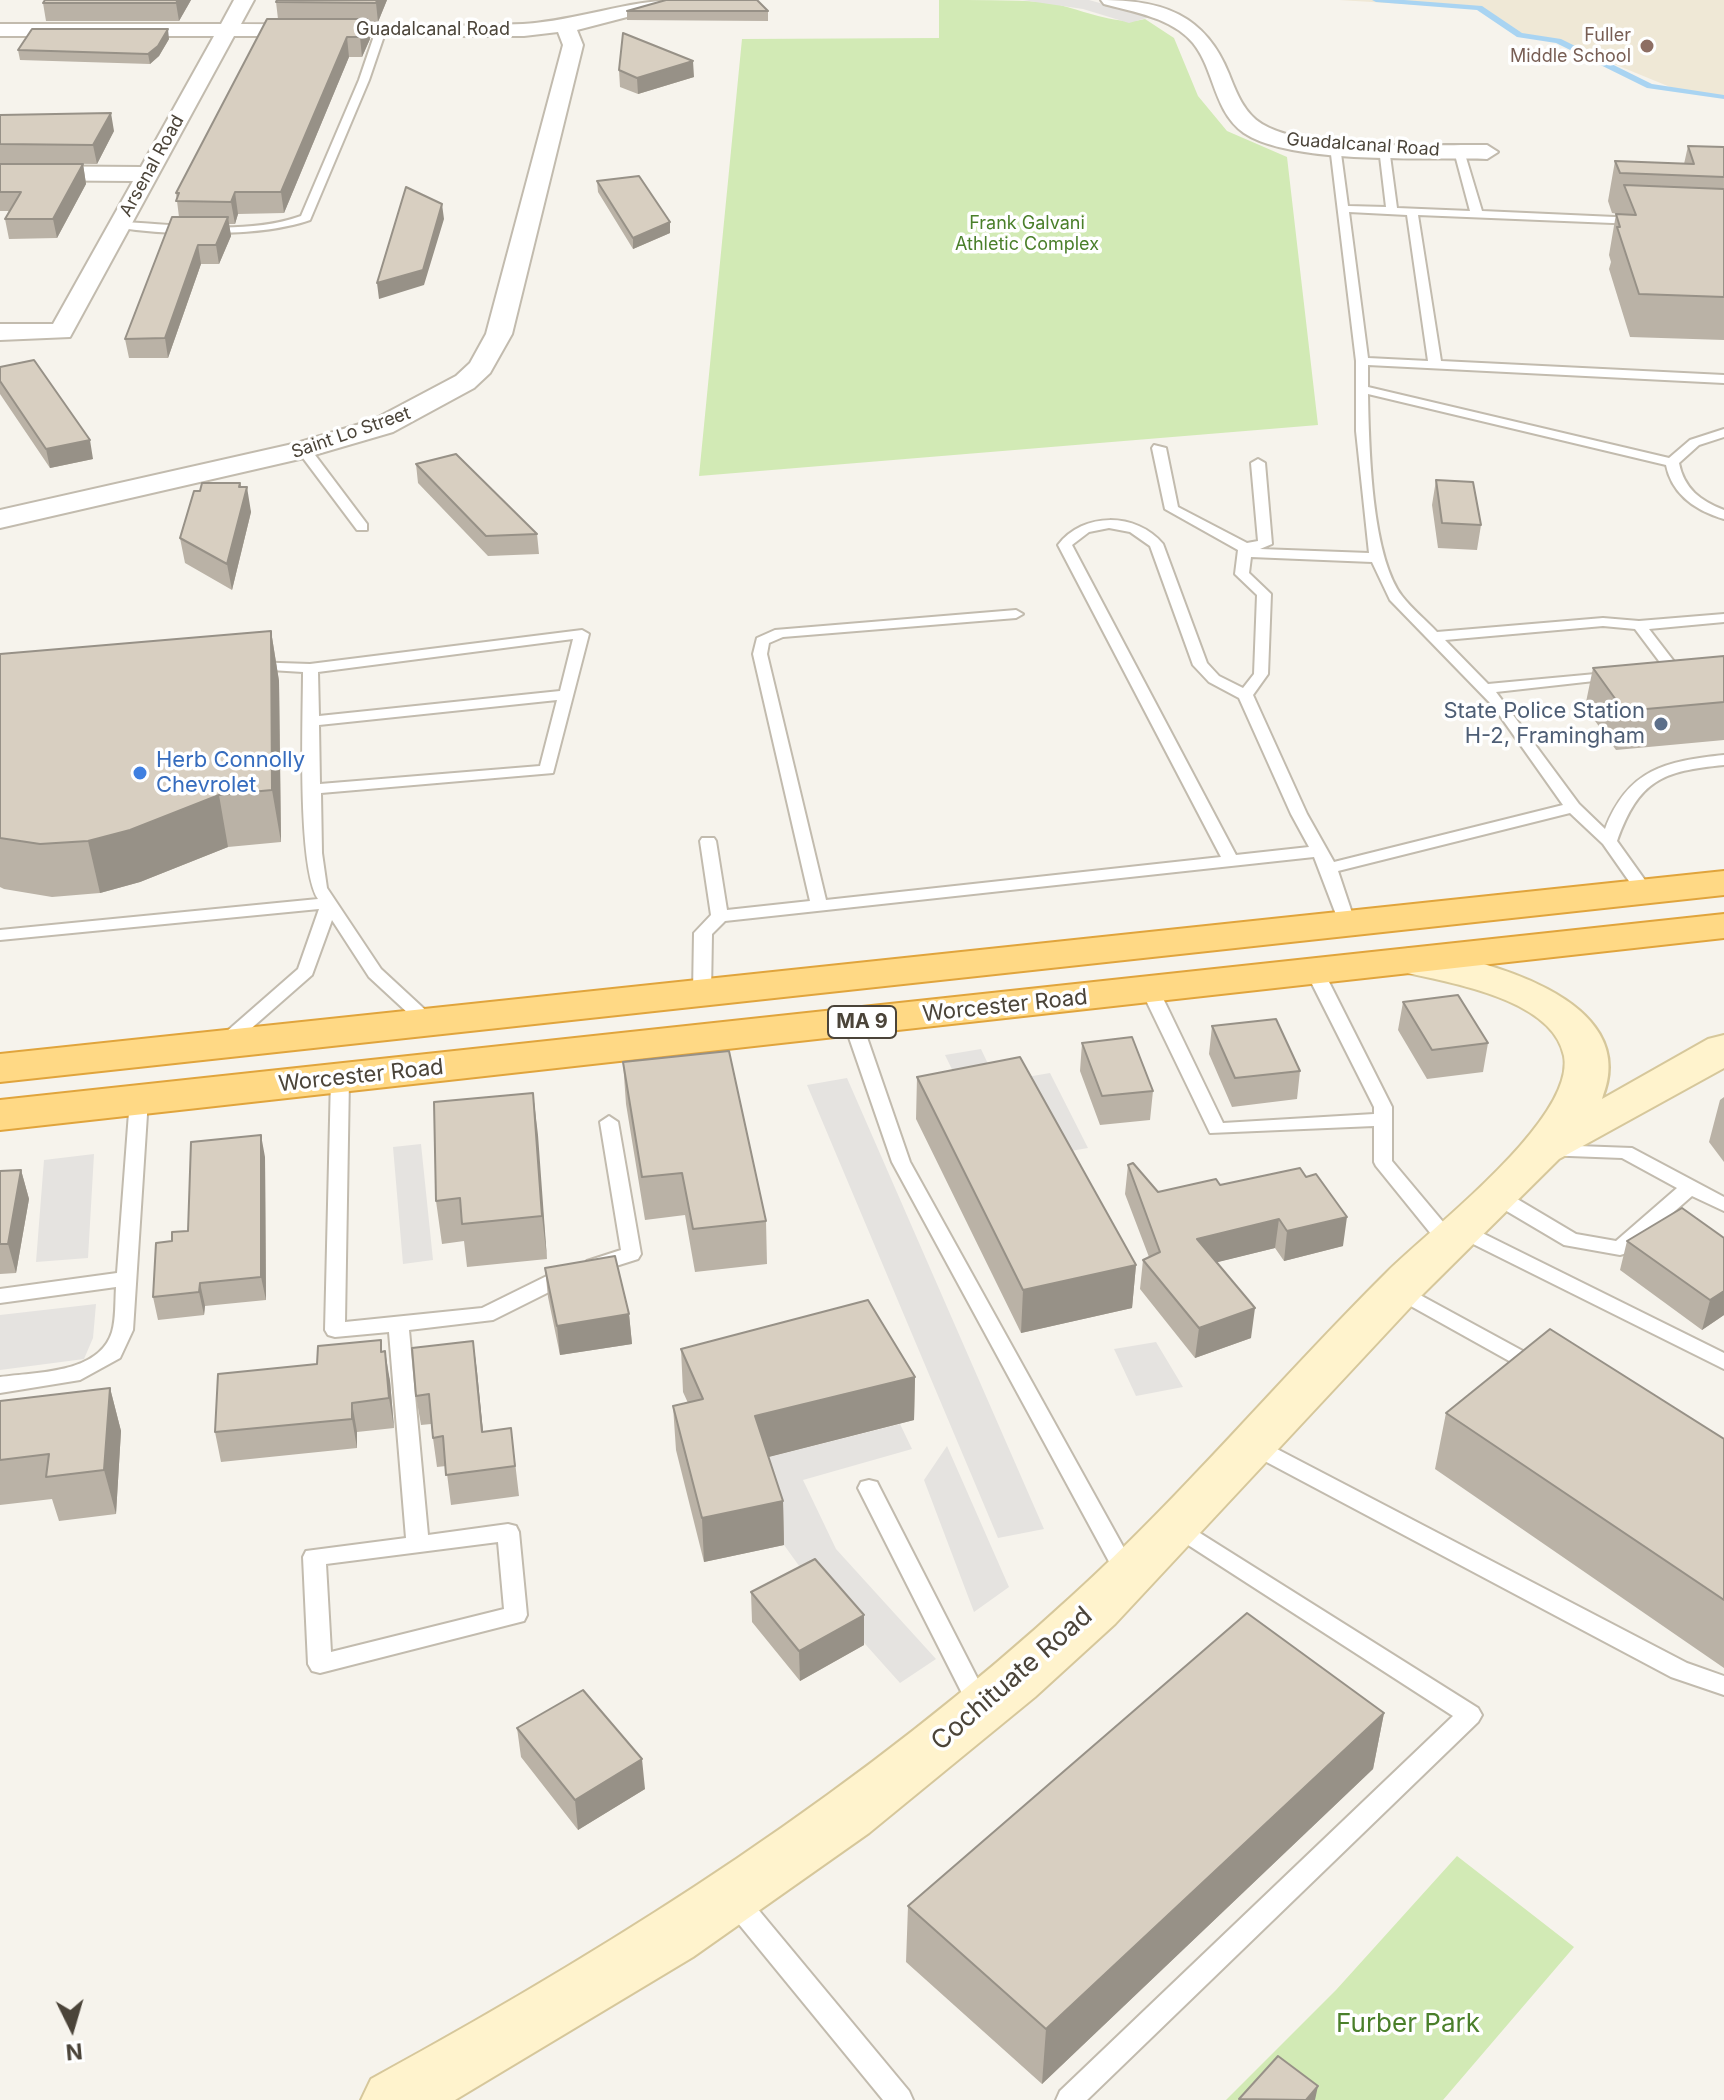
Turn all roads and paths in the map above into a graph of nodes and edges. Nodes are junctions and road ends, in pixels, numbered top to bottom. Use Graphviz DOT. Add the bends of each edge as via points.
graph roads {
  1 [pos="244,0"];
  2 [pos="670,0"];
  3 [pos="1111,0"];
  4 [pos="564,27"];
  5 [pos="0,30"];
  6 [pos="227,30"];
  7 [pos="381,30"];
  8 [pos="1335,146"];
  9 [pos="1384,148"];
  10 [pos="1459,151"];
  11 [pos="1487,152"];
  12 [pos="0,173"];
  13 [pos="148,174"];
  14 [pos="1345,209"];
  15 [pos="1392,211"];
  16 [pos="1412,212"];
  17 [pos="1477,215"];
  18 [pos="1645,221"];
  19 [pos="120,225"];
  20 [pos="0,332"];
  21 [pos="1362,361"];
  22 [pos="1435,365"];
  23 [pos="1724,379"];
  24 [pos="1362,389"];
  25 [pos="1724,433"];
  26 [pos="1159,448"];
  27 [pos="304,450"];
  28 [pos="1258,463"];
  29 [pos="1672,463"];
  30 [pos="1724,515"];
  31 [pos="0,519"];
  32 [pos="362,527"];
  33 [pos="1244,550"];
  34 [pos="1378,558"];
  35 [pos="1016,614"];
  36 [pos="1724,618"];
  37 [pos="1639,625"];
  38 [pos="1431,637"];
  39 [pos="235,664"];
  40 [pos="310,668"];
  41 [pos="1484,689"];
  42 [pos="566,695"];
  43 [pos="1245,695"];
  44 [pos="311,721"];
  45 [pos="1724,760"];
  46 [pos="313,789"];
  47 [pos="1573,807"];
  48 [pos="708,841"];
  49 [pos="1609,841"];
  50 [pos="1320,851"];
  51 [pos="1231,861"];
  52 [pos="1329,868"];
  53 [pos="1724,883"];
  54 [pos="1644,890"];
  55 [pos="329,903"];
  56 [pos="819,906"];
  57 [pos="720,916"];
  58 [pos="1348,925"];
  59 [pos="1724,926"];
  60 [pos="0,935"];
  61 [pos="1410,961"];
  62 [pos="1315,972"];
  63 [pos="1150,990"];
  64 [pos="702,993"];
  65 [pos="428,1022"];
  66 [pos="853,1023"];
  67 [pos="222,1044"];
  68 [pos="1724,1049"];
  69 [pos="0,1068"];
  70 [pos="340,1078"];
  71 [pos="139,1099"];
  72 [pos="0,1115"];
  73 [pos="1383,1119"];
  74 [pos="609,1122"];
  75 [pos="1543,1150"];
  76 [pos="1691,1186"];
  77 [pos="1724,1205"];
  78 [pos="1467,1221"];
  79 [pos="127,1279"];
  80 [pos="1398,1290"];
  81 [pos="0,1296"];
  82 [pos="398,1324"];
  83 [pos="1724,1362"];
  84 [pos="1557,1378"];
  85 [pos="0,1385"];
  86 [pos="1252,1444"];
  87 [pos="869,1488"];
  88 [pos="1176,1526"];
  89 [pos="418,1545"];
  90 [pos="1127,1575"];
  91 [pos="1724,1686"];
  92 [pos="982,1708"];
  93 [pos="732,1897"];
  94 [pos="397,2099"];
  95 [pos="900,2100"];
  96 [pos="1069,2100"];
  1 -- 6 [label="street, Arsenal Road"];
  2 -- 4 [label="street, Guadalcanal Road"];
  3 -- 8 [label="street, Guadalcanal Road" via="1160,15 1198,36 1225,95 1252,128 1276,139"];
  4 -- 7 [label="street, Guadalcanal Road"];
  4 -- 27 [label="street, Saint Lo Street" via="573,45 492,351 465,382 441,398 383,426"];
  5 -- 6 [label="street, Guadalcanal Road"];
  6 -- 7 [label="street, Guadalcanal Road"];
  6 -- 13 [label="street, Arsenal Road"];
  7 -- 19 [label="lane" via="306,218 261,227"];
  8 -- 9 [label="street, Guadalcanal Road"];
  8 -- 14 [label="lane"];
  9 -- 10 [label="street, Guadalcanal Road"];
  9 -- 15 [label="lane"];
  10 -- 11 [label="street, Guadalcanal Road"];
  10 -- 17 [label="lane"];
  12 -- 13 [label="street"];
  13 -- 19 [label="street, Arsenal Road"];
  14 -- 15 [label="lane"];
  14 -- 21 [label="lane"];
  15 -- 16 [label="lane"];
  16 -- 17 [label="lane"];
  16 -- 22 [label="lane"];
  17 -- 18 [label="lane"];
  19 -- 20 [label="street, Arsenal Road" via="61,332"];
  21 -- 22 [label="lane"];
  21 -- 24 [label="lane"];
  22 -- 23 [label="lane"];
  24 -- 29 [label="lane"];
  24 -- 34 [label="lane"];
  25 -- 29 [label="lane" via="1683,448"];
  26 -- 33 [label="lane" via="1172,509"];
  27 -- 31 [label="street, Saint Lo Street"];
  27 -- 32 [label="lane"];
  28 -- 33 [label="lane" via="1265,544"];
  29 -- 30 [label="lane" via="1674,479 1688,496"];
  33 -- 34 [label="lane"];
  33 -- 43 [label="lane" via="1242,574 1264,594 1261,674"];
  34 -- 38 [label="lane" via="1395,597"];
  35 -- 56 [label="lane" via="780,633 762,641 760,654"];
  36 -- 37 [label="lane"];
  37 -- 38 [label="lane" via="1603,622"];
  37 -- 41 [label="lane" via="1672,668"];
  38 -- 41 [label="lane"];
  39 -- 40 [label="lane"];
  40 -- 42 [label="lane" via="582,634"];
  40 -- 44 [label="lane"];
  41 -- 47 [label="lane"];
  42 -- 44 [label="lane"];
  42 -- 46 [label="lane" via="547,770"];
  43 -- 50 [label="lane"];
  43 -- 51 [label="lane" via="1200,665 1156,544 1147,534 1093,524 1072,533 1065,545 1072,564"];
  44 -- 46 [label="lane"];
  45 -- 49 [label="lane" via="1695,762 1635,786 1620,808"];
  46 -- 55 [label="lane" via="315,864 319,888"];
  47 -- 49 [label="lane"];
  47 -- 52 [label="lane"];
  48 -- 57 [label="lane"];
  49 -- 54 [label="lane"];
  50 -- 51 [label="lane"];
  50 -- 52 [label="lane"];
  51 -- 56 [label="lane"];
  52 -- 58 [label="lane"];
  53 -- 54 [label="highway, Worcester Road / MA 9"];
  54 -- 58 [label="highway, Worcester Road / MA 9"];
  55 -- 60 [label="lane"];
  55 -- 65 [label="lane" via="375,973"];
  55 -- 67 [label="lane" via="306,971"];
  56 -- 57 [label="lane"];
  57 -- 64 [label="lane" via="703,933"];
  58 -- 64 [label="highway, Worcester Road / MA 9"];
  59 -- 61 [label="highway, Worcester Road / MA 9"];
  61 -- 62 [label="highway, Worcester Road / MA 9"];
  61 -- 75 [label="main road, Cochituate Road" via="1507,983 1560,1016 1578,1041 1586,1063 1585,1084"];
  62 -- 63 [label="highway, Worcester Road / MA 9"];
  62 -- 73 [label="lane" via="1383,1107"];
  63 -- 66 [label="highway, Worcester Road / MA 9"];
  63 -- 73 [label="lane" via="1217,1129"];
  64 -- 65 [label="highway, Worcester Road / MA 9"];
  65 -- 67 [label="highway, Worcester Road / MA 9"];
  66 -- 70 [label="highway, Worcester Road / MA 9"];
  66 -- 90 [label="lane" via="901,1162"];
  67 -- 69 [label="highway, Worcester Road / MA 9"];
  68 -- 75 [label="main road, Cochituate Road"];
  70 -- 71 [label="highway, Worcester Road / MA 9"];
  70 -- 82 [label="lane" via="335,1330"];
  71 -- 72 [label="highway, Worcester Road / MA 9"];
  71 -- 79 [label="lane"];
  73 -- 78 [label="lane" via="1383,1162"];
  74 -- 82 [label="lane" via="631,1254 569,1273 486,1315"];
  75 -- 76 [label="lane" via="1625,1152"];
  75 -- 78 [label="main road, Cochituate Road"];
  76 -- 77 [label="lane"];
  76 -- 78 [label="lane" via="1620,1248"];
  78 -- 80 [label="main road, Cochituate Road"];
  78 -- 83 [label="lane"];
  79 -- 81 [label="lane"];
  79 -- 85 [label="lane" via="123,1330 113,1353 80,1373"];
  80 -- 84 [label="lane"];
  80 -- 86 [label="main road, Cochituate Road"];
  82 -- 89 [label="lane"];
  86 -- 88 [label="main road, Cochituate Road"];
  86 -- 91 [label="lane" via="1679,1670"];
  87 -- 92 [label="lane"];
  88 -- 90 [label="main road, Cochituate Road"];
  88 -- 96 [label="lane" via="1470,1715"];
  89 -- 89 [label="lane" via="314,1557 320,1664 516,1615 508,1532"];
  90 -- 92 [label="main road, Cochituate Road"];
  92 -- 93 [label="main road, Cochituate Road" via="874,1795"];
  93 -- 94 [label="main road, Cochituate Road"];
  93 -- 95 [label="lane"];
}
